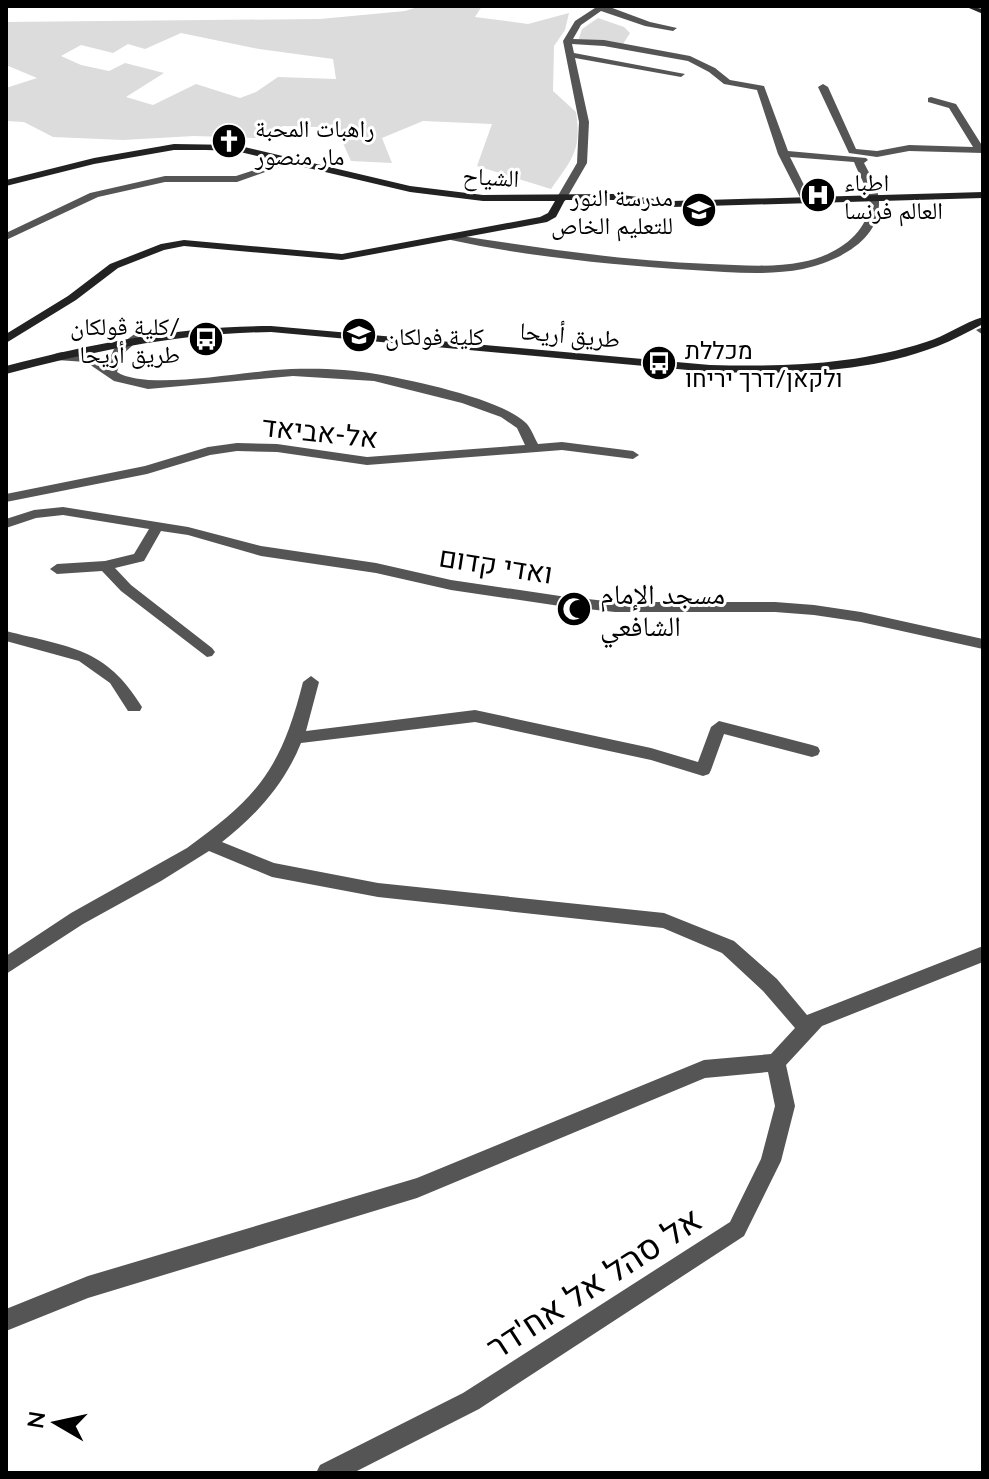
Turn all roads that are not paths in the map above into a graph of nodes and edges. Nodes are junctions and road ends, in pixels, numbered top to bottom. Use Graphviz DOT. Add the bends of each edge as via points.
graph roads {
  1 [pos="972,6"];
  2 [pos="602,7"];
  3 [pos="983,12"];
  4 [pos="673,28"];
  5 [pos="567,41"];
  6 [pos="571,55"];
  7 [pos="681,74"];
  8 [pos="823,87"];
  9 [pos="931,100"];
  10 [pos="982,152"];
  11 [pos="783,154"];
  12 [pos="857,159"];
  13 [pos="291,161"];
  14 [pos="6,183"];
  15 [pos="983,195"];
  16 [pos="874,197"];
  17 [pos="561,199"];
  18 [pos="806,199"];
  19 [pos="6,237"];
  20 [pos="455,238"];
  21 [pos="983,328"];
  22 [pos="136,337"];
  23 [pos="6,339"];
  24 [pos="57,356"];
  25 [pos="6,370"];
  26 [pos="111,371"];
  27 [pos="533,447"];
  28 [pos="633,455"];
  29 [pos="6,498"];
  30 [pos="6,524"];
  31 [pos="157,527"];
  32 [pos="105,566"];
  33 [pos="57,569"];
  34 [pos="6,636"];
  35 [pos="983,644"];
  36 [pos="207,652"];
  37 [pos="311,682"];
  38 [pos="134,707"];
  39 [pos="296,738"];
  40 [pos="812,751"];
  41 [pos="205,842"];
  42 [pos="983,954"];
  43 [pos="6,966"];
  44 [pos="807,1029"];
  45 [pos="776,1062"];
  46 [pos="6,1320"];
  47 [pos="328,1473"];
  1 -- 3 [label="street"];
  2 -- 4 [label="street"];
  2 -- 5 [label="street" via="578,23"];
  5 -- 6 [label="street"];
  5 -- 11 [label="street" via="690,59 727,82 761,88"];
  6 -- 7 [label="street"];
  6 -- 17 [label="street" via="584,122 582,163"];
  8 -- 10 [label="street" via="852,151"];
  9 -- 10 [label="street" via="953,106"];
  10 -- 12 [label="street"];
  11 -- 12 [label="street"];
  11 -- 18 [label="street"];
  12 -- 16 [label="street"];
  13 -- 14 [label="street, الشياح" via="236,148 174,147"];
  13 -- 17 [label="street, الشياح" via="410,189 483,198"];
  13 -- 19 [label="street" via="237,179 165,179 94,195"];
  15 -- 16 [label="street, الشياح"];
  16 -- 18 [label="street, الشياح"];
  16 -- 20 [label="street" via="871,220 857,241 802,266 759,270 662,265"];
  17 -- 18 [label="street, الشياح" via="613,197 672,204"];
  17 -- 20 [label="street" via="543,220"];
  20 -- 23 [label="street" via="342,257 184,243 161,247 114,266"];
  21 -- 22 [label="street, طريق أريحا" via="956,346 930,354 819,368 704,366 271,329"];
  22 -- 24 [label="street, طريق أريحا"];
  22 -- 26 [label="street" via="118,352"];
  24 -- 25 [label="street, طريق أريحا"];
  24 -- 26 [label="street" via="89,359"];
  26 -- 27 [label="street" via="130,383 148,385 293,372 374,377 505,414 522,426"];
  27 -- 28 [label="street, אל-אביאד" via="589,447"];
  27 -- 29 [label="street, אל-אביאד" via="389,462 237,447"];
  30 -- 31 [label="street, ואדי קדום" via="51,511"];
  31 -- 32 [label="street" via="139,558"];
  31 -- 35 [label="street, ואדי קדום" via="261,551 560,601 615,607 814,610"];
  32 -- 33 [label="street"];
  32 -- 36 [label="street"];
  34 -- 38 [label="street" via="84,657 115,679"];
  37 -- 39 [label="street"];
  39 -- 40 [label="street" via="475,716 703,770 719,727"];
  39 -- 41 [label="street" via="252,807"];
  41 -- 43 [label="street"];
  41 -- 44 [label="street" via="272,870 378,890 664,921 728,947"];
  42 -- 44 [label="street" via="815,1020"];
  44 -- 45 [label="street"];
  45 -- 46 [label="street" via="704,1069 417,1188 88,1287"];
  45 -- 47 [label="street, אל סהל אל אח'דר" via="785,1106 771,1161 737,1229 471,1401"];
}
